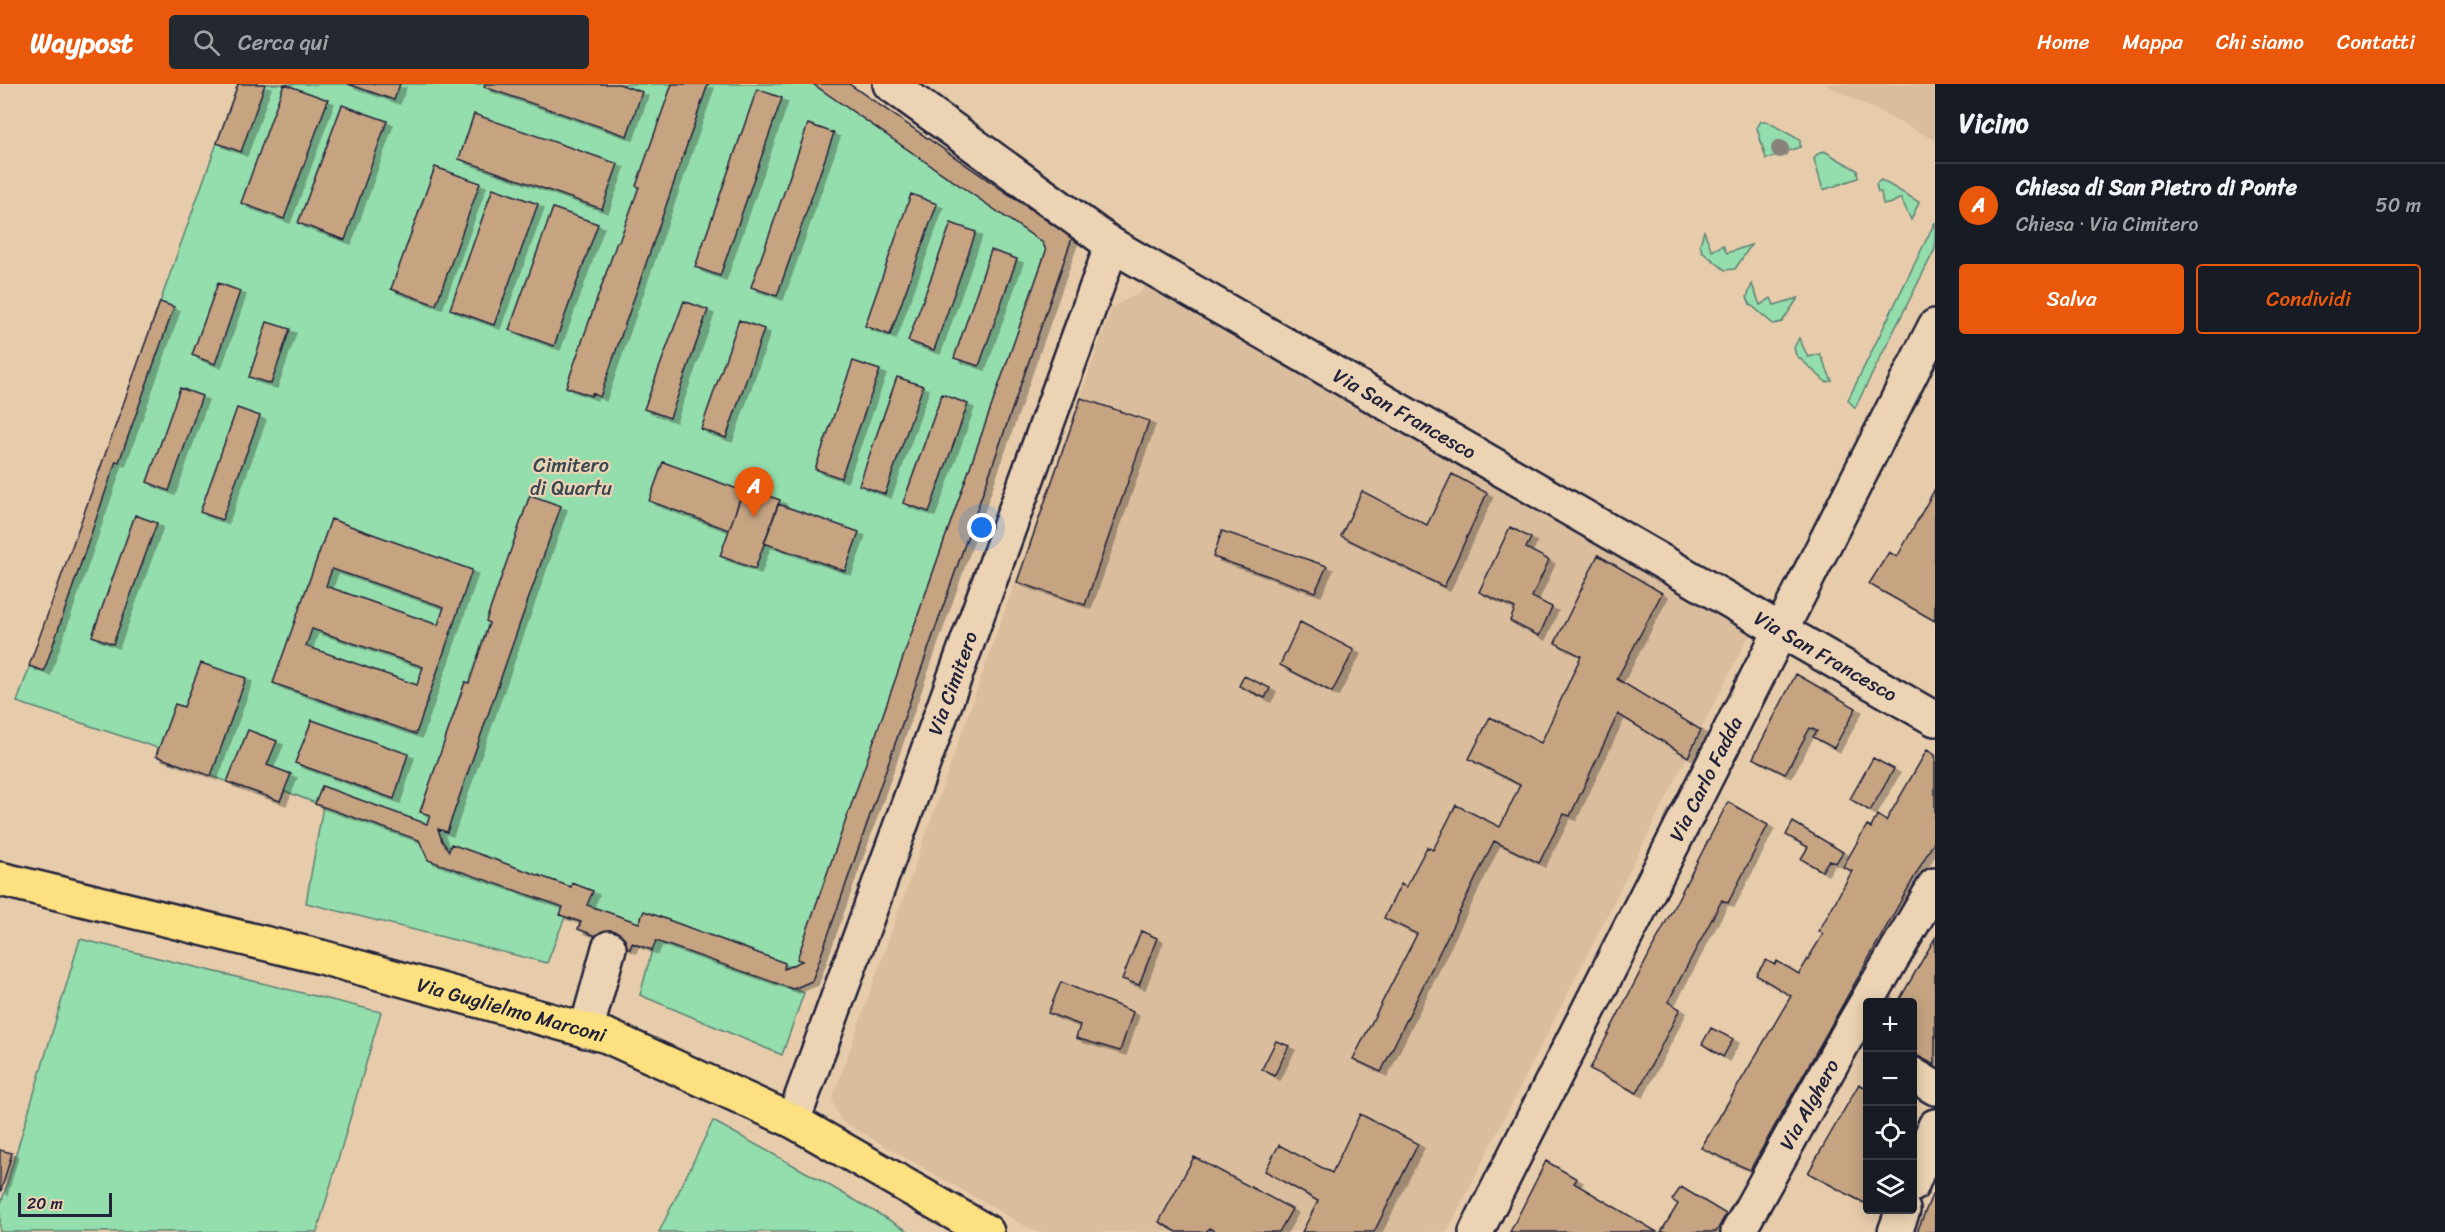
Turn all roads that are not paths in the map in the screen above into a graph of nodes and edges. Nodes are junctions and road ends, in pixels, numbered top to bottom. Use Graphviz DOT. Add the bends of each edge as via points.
graph roads {
  1 [pos="891,84"];
  2 [pos="1112,245"];
  3 [pos="1935,326"];
  4 [pos="1780,629"];
  5 [pos="1935,719"];
  6 [pos="0,879"];
  7 [pos="1935,885"];
  8 [pos="609,948"];
  9 [pos="586,1031"];
  10 [pos="1858,1041"];
  11 [pos="1917,1077"];
  12 [pos="1935,1088"];
  13 [pos="793,1120"];
  14 [pos="1935,1126"];
  15 [pos="1917,1172"];
  16 [pos="1901,1214"];
  17 [pos="987,1232"];
  18 [pos="1476,1232"];
  19 [pos="1738,1232"];
  20 [pos="1895,1232"];
  1 -- 2 [label="street, Via San Francesco"];
  2 -- 4 [label="street, Via San Francesco"];
  2 -- 13 [label="street, Via Cimitero"];
  3 -- 4 [label="street, Via Carlo Fadda"];
  4 -- 5 [label="street, Via San Francesco"];
  4 -- 18 [label="street, Via Carlo Fadda"];
  6 -- 9 [label="main road, Via Guglielmo Marconi" via="321,957"];
  7 -- 10 [label="street, Via Alghero"];
  8 -- 9 [label="street"];
  9 -- 13 [label="main road, Via Guglielmo Marconi" via="629,1046"];
  10 -- 19 [label="street, Via Alghero"];
  11 -- 12 [label="street"];
  13 -- 17 [label="main road, Via Guglielmo Marconi"];
  14 -- 15 [label="street"];
  16 -- 20 [label="street"];
}
